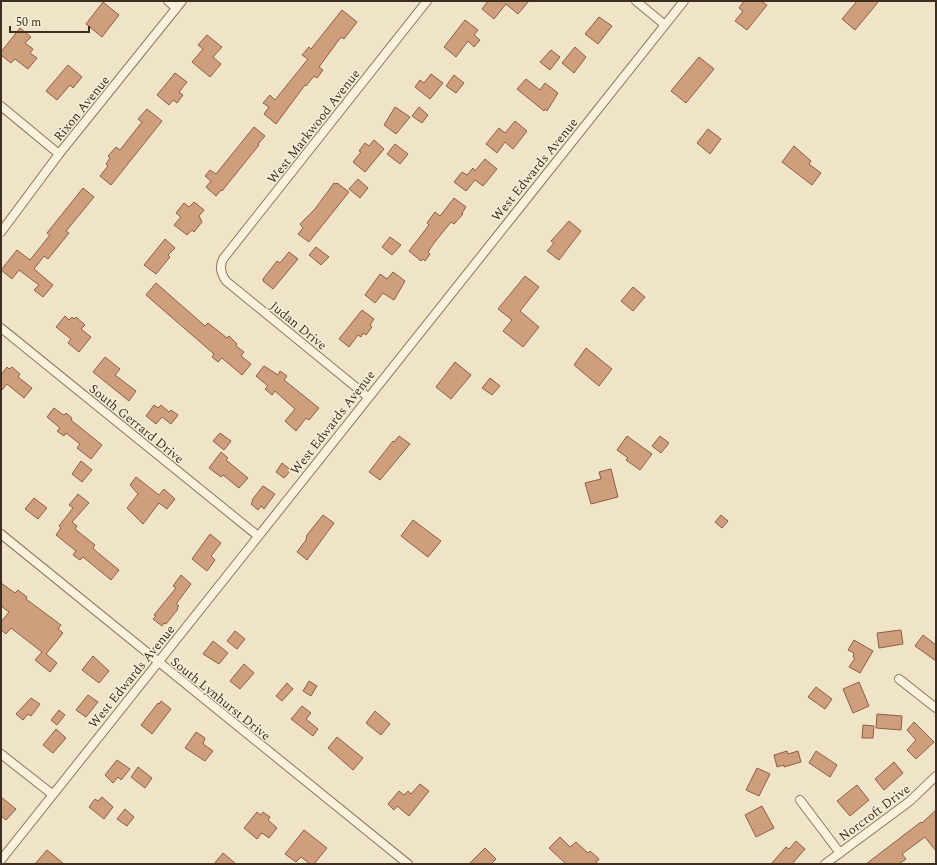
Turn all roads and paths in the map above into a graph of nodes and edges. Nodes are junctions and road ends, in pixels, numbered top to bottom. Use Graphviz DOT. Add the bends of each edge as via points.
graph roads {
  1 [pos="168,1"];
  2 [pos="182,1"];
  3 [pos="427,1"];
  4 [pos="636,1"];
  5 [pos="684,1"];
  6 [pos="176,8"];
  7 [pos="665,25"];
  8 [pos="1,106"];
  9 [pos="59,154"];
  10 [pos="1,232"];
  11 [pos="221,268"];
  12 [pos="1,328"];
  13 [pos="368,397"];
  14 [pos="1,534"];
  15 [pos="258,536"];
  16 [pos="158,662"];
  17 [pos="899,679"];
  18 [pos="936,708"];
  19 [pos="1,754"];
  20 [pos="936,776"];
  21 [pos="52,794"];
  22 [pos="800,800"];
  23 [pos="840,853"];
  24 [pos="1,860"];
  25 [pos="408,864"];
  26 [pos="825,864"];
  1 -- 6 [label="street"];
  2 -- 6 [label="street, Rixon Avenue"];
  3 -- 11 [label="street, West Markwood Avenue" via="223,259"];
  4 -- 7 [label="street"];
  5 -- 7 [label="street, West Edwards Avenue"];
  6 -- 9 [label="street, Rixon Avenue"];
  7 -- 13 [label="street, West Edwards Avenue"];
  8 -- 9 [label="street"];
  9 -- 10 [label="street, Rixon Avenue"];
  11 -- 13 [label="street, Judan Drive" via="226,281"];
  12 -- 15 [label="street, South Gerrard Drive"];
  13 -- 15 [label="street, West Edwards Avenue"];
  14 -- 16 [label="street, South Lynhurst Drive"];
  15 -- 16 [label="street, West Edwards Avenue"];
  16 -- 21 [label="street, West Edwards Avenue"];
  16 -- 25 [label="street, South Lynhurst Drive"];
  17 -- 18 [label="street"];
  19 -- 21 [label="street"];
  20 -- 23 [label="street, Norcroft Drive" via="910,801"];
  21 -- 24 [label="street, West Edwards Avenue"];
  22 -- 23 [label="street"];
  23 -- 26 [label="street, Norcroft Drive"];
}
